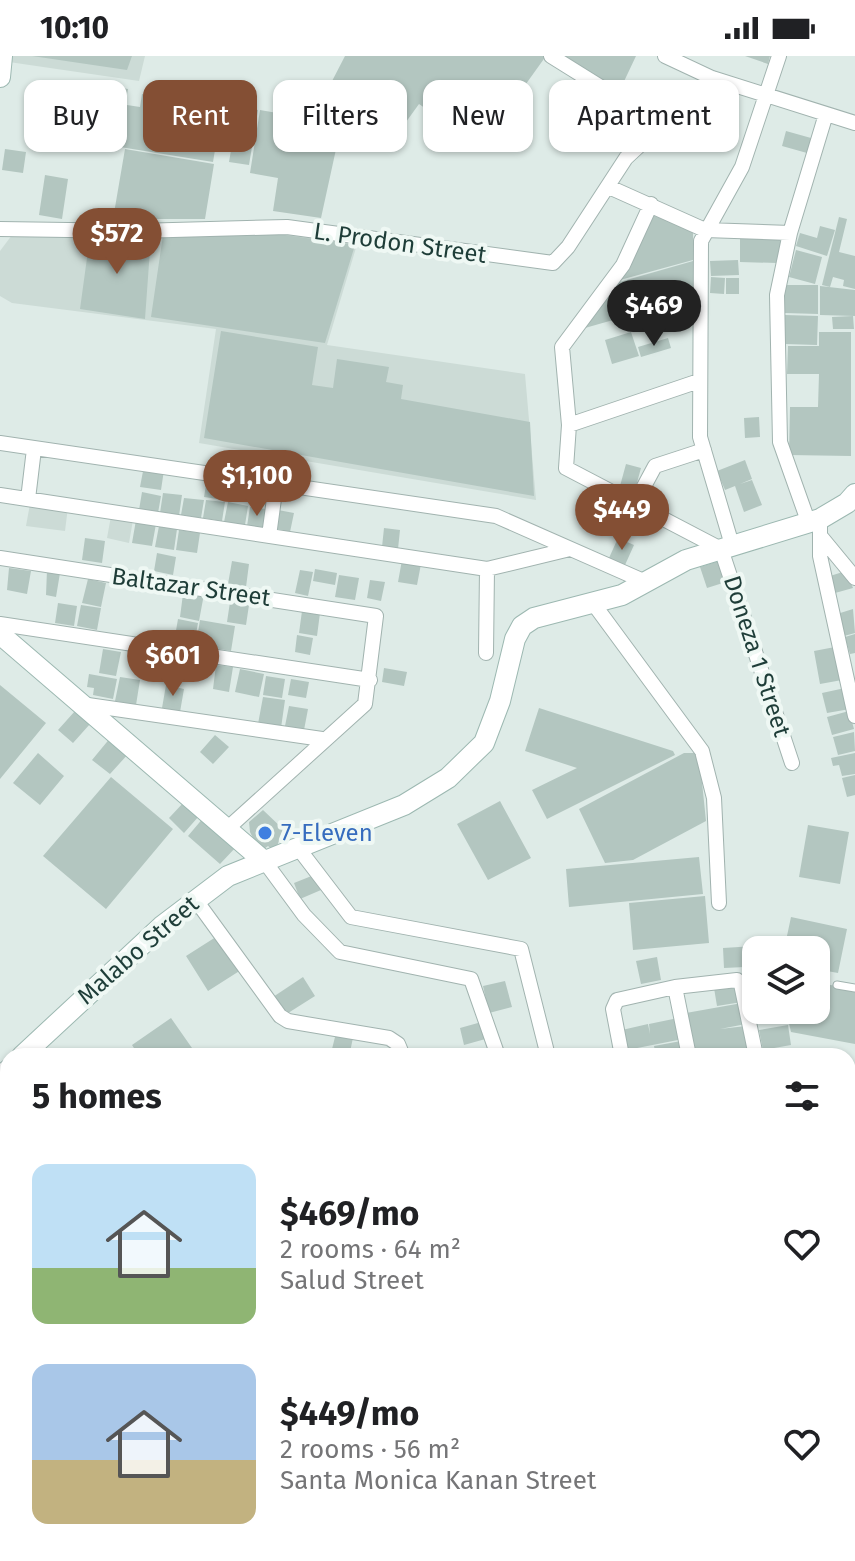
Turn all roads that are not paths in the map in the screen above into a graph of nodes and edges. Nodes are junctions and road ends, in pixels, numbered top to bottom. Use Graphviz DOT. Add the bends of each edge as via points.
graph roads {
  1 [pos="2,56"];
  2 [pos="551,56"];
  3 [pos="665,56"];
  4 [pos="779,56"];
  5 [pos="0,77"];
  6 [pos="712,78"];
  7 [pos="589,80"];
  8 [pos="710,80"];
  9 [pos="767,94"];
  10 [pos="855,105"];
  11 [pos="826,114"];
  12 [pos="853,122"];
  13 [pos="632,152"];
  14 [pos="609,187"];
  15 [pos="651,204"];
  16 [pos="0,229"];
  17 [pos="705,230"];
  18 [pos="790,233"];
  19 [pos="699,381"];
  20 [pos="569,425"];
  21 [pos="0,443"];
  22 [pos="34,449"];
  23 [pos="704,450"];
  24 [pos="276,484"];
  25 [pos="855,494"];
  26 [pos="0,495"];
  27 [pos="28,499"];
  28 [pos="634,505"];
  29 [pos="817,526"];
  30 [pos="269,536"];
  31 [pos="727,547"];
  32 [pos="570,549"];
  33 [pos="0,558"];
  34 [pos="487,569"];
  35 [pos="855,578"];
  36 [pos="648,583"];
  37 [pos="593,603"];
  38 [pos="0,624"];
  39 [pos="0,634"];
  40 [pos="486,653"];
  41 [pos="370,680"];
  42 [pos="77,704"];
  43 [pos="855,716"];
  44 [pos="322,739"];
  45 [pos="792,763"];
  46 [pos="228,828"];
  47 [pos="299,849"];
  48 [pos="265,862"];
  49 [pos="195,899"];
  50 [pos="719,903"];
  51 [pos="837,985"];
  52 [pos="675,987"];
  53 [pos="855,988"];
  54 [pos="31,1048"];
  55 [pos="400,1048"];
  56 [pos="495,1048"];
  57 [pos="546,1048"];
  58 [pos="620,1048"];
  59 [pos="687,1048"];
  60 [pos="754,1048"];
  1 -- 5 [label="street"];
  2 -- 7 [label="street"];
  3 -- 6 [label="street"];
  4 -- 9 [label="street"];
  6 -- 8 [label="street, L. Prodon Street"];
  6 -- 9 [label="street"];
  9 -- 11 [label="street"];
  9 -- 17 [label="street" via="742,167"];
  10 -- 12 [label="street"];
  11 -- 12 [label="street"];
  11 -- 18 [label="street"];
  13 -- 14 [label="street, L. Prodon Street"];
  14 -- 15 [label="street"];
  14 -- 16 [label="street, L. Prodon Street" via="562,255 546,263 287,227"];
  15 -- 17 [label="street"];
  15 -- 20 [label="street" via="623,265 562,347"];
  17 -- 18 [label="street"];
  17 -- 19 [label="street, Doneza 1 Street"];
  18 -- 29 [label="street" via="777,295 780,442"];
  19 -- 20 [label="street"];
  19 -- 23 [label="street, Doneza 1 Street"];
  20 -- 28 [label="street" via="568,472"];
  21 -- 22 [label="street"];
  22 -- 24 [label="street"];
  22 -- 27 [label="street"];
  23 -- 28 [label="street" via="655,466"];
  23 -- 31 [label="street, Doneza 1 Street"];
  24 -- 30 [label="street"];
  24 -- 32 [label="street" via="496,516"];
  25 -- 29 [label="street"];
  26 -- 27 [label="street"];
  27 -- 30 [label="street"];
  28 -- 31 [label="street"];
  29 -- 31 [label="street"];
  29 -- 35 [label="street"];
  29 -- 43 [label="street"];
  30 -- 34 [label="street"];
  31 -- 36 [label="street" via="686,560"];
  31 -- 45 [label="street, Doneza 1 Street"];
  32 -- 34 [label="street"];
  32 -- 36 [label="street"];
  33 -- 41 [label="street, Baltazar Street" via="369,613 378,620"];
  34 -- 40 [label="street"];
  36 -- 37 [label="street"];
  37 -- 47 [label="street, Malabo Street" via="522,626 484,743 448,778 404,805"];
  37 -- 50 [label="street" via="702,751 714,798"];
  38 -- 41 [label="street"];
  39 -- 42 [label="street"];
  41 -- 44 [label="street" via="365,704"];
  42 -- 44 [label="street"];
  42 -- 46 [label="street"];
  44 -- 46 [label="street"];
  46 -- 48 [label="street"];
  47 -- 48 [label="street, Malabo Street"];
  47 -- 57 [label="street" via="351,917 521,949"];
  48 -- 49 [label="street, Malabo Street" via="228,876"];
  48 -- 56 [label="street" via="340,952 471,979"];
  49 -- 54 [label="street, Malabo Street"];
  49 -- 55 [label="street" via="280,1016 389,1038"];
  51 -- 53 [label="lane"];
  52 -- 58 [label="street" via="617,1000 613,1009"];
  52 -- 59 [label="street"];
  52 -- 60 [label="street" via="737,980"];
}
